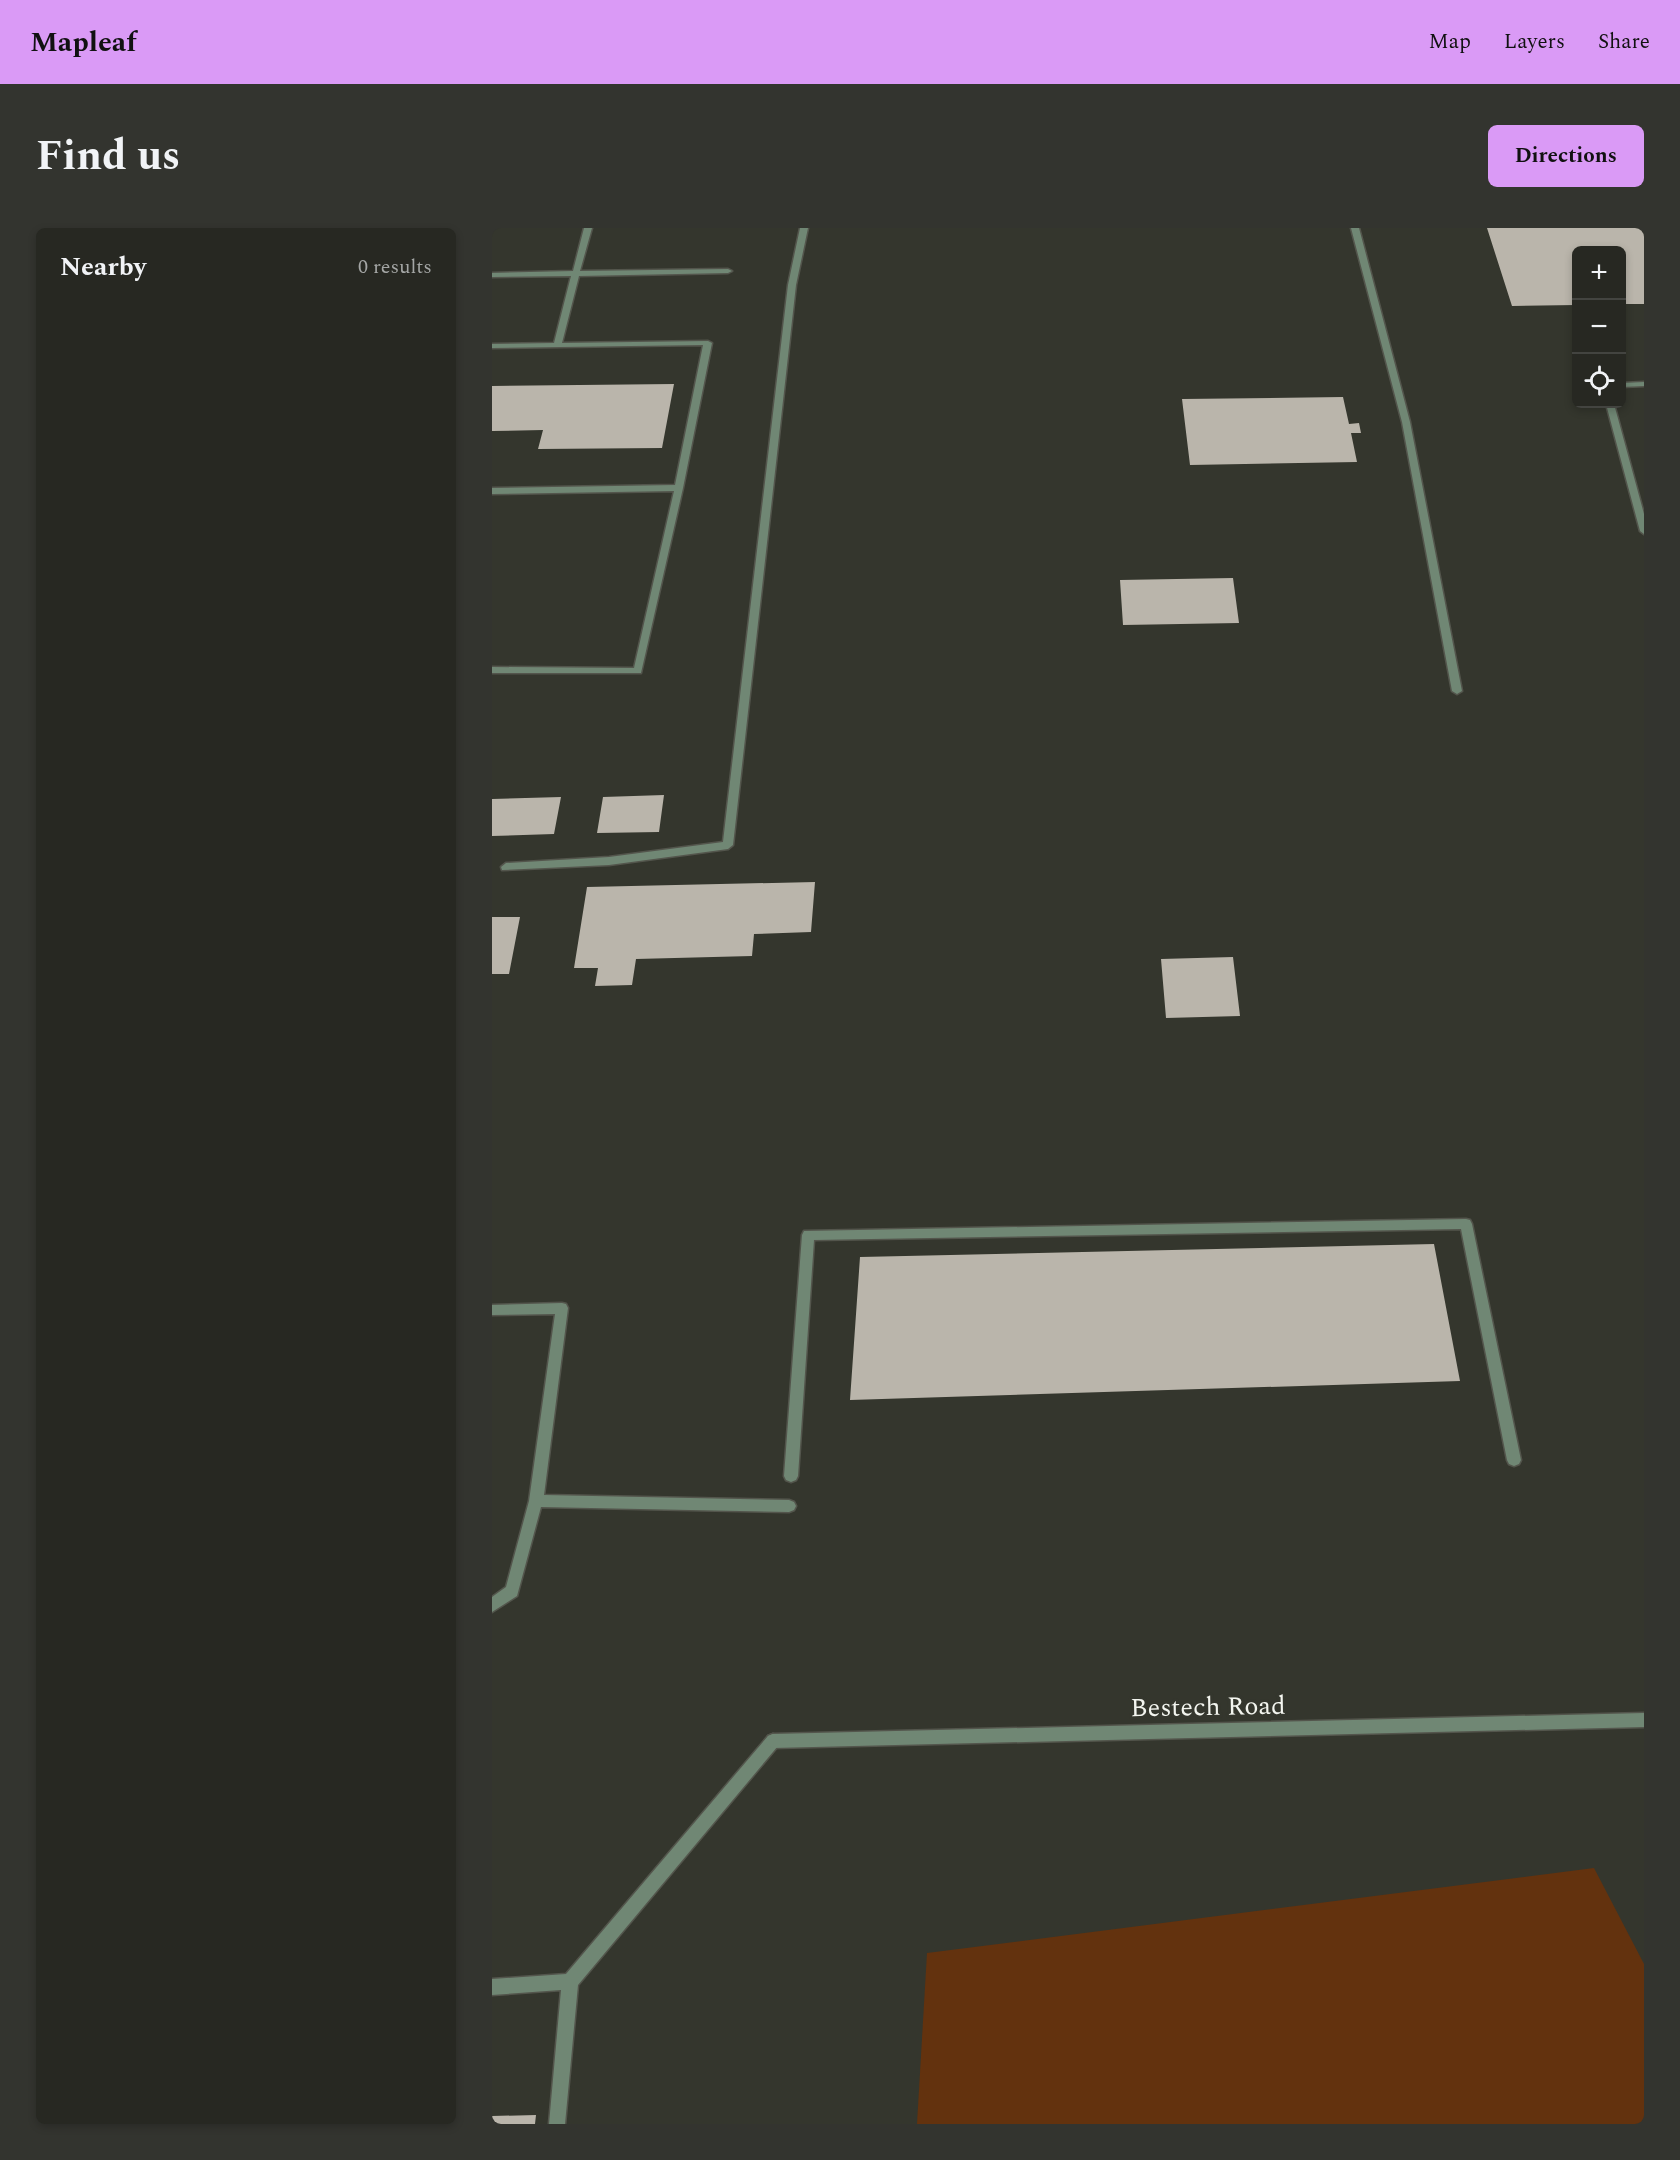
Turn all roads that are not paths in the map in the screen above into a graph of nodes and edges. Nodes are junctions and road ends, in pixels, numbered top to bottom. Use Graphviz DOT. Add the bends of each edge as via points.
graph roads {
  1 [pos="588,228"];
  2 [pos="804,228"];
  3 [pos="1355,228"];
  4 [pos="728,271"];
  5 [pos="576,274"];
  6 [pos="492,275"];
  7 [pos="556,345"];
  8 [pos="492,346"];
  9 [pos="1644,384"];
  10 [pos="1626,385"];
  11 [pos="1611,408"];
  12 [pos="679,488"];
  13 [pos="492,491"];
  14 [pos="1644,531"];
  15 [pos="492,670"];
  16 [pos="1458,691"];
  17 [pos="506,867"];
  18 [pos="492,1310"];
  19 [pos="1514,1460"];
  20 [pos="791,1476"];
  21 [pos="536,1501"];
  22 [pos="789,1506"];
  23 [pos="492,1605"];
  24 [pos="1644,1720"];
  25 [pos="570,1982"];
  26 [pos="492,1987"];
  27 [pos="557,2124"];
  1 -- 5 [label="street"];
  2 -- 17 [label="street" via="792,285 728,845 609,861"];
  3 -- 16 [label="street" via="1406,422"];
  4 -- 5 [label="street"];
  5 -- 6 [label="street"];
  5 -- 7 [label="street"];
  7 -- 8 [label="street"];
  7 -- 12 [label="street" via="708,343"];
  9 -- 10 [label="street"];
  11 -- 14 [label="street"];
  12 -- 13 [label="street"];
  12 -- 15 [label="street" via="638,671"];
  18 -- 21 [label="street" via="562,1308"];
  19 -- 20 [label="street" via="1466,1224 808,1235"];
  21 -- 22 [label="street"];
  21 -- 23 [label="street" via="512,1591"];
  24 -- 25 [label="street, Bestech Road" via="772,1741"];
  25 -- 26 [label="street"];
  25 -- 27 [label="street"];
}
